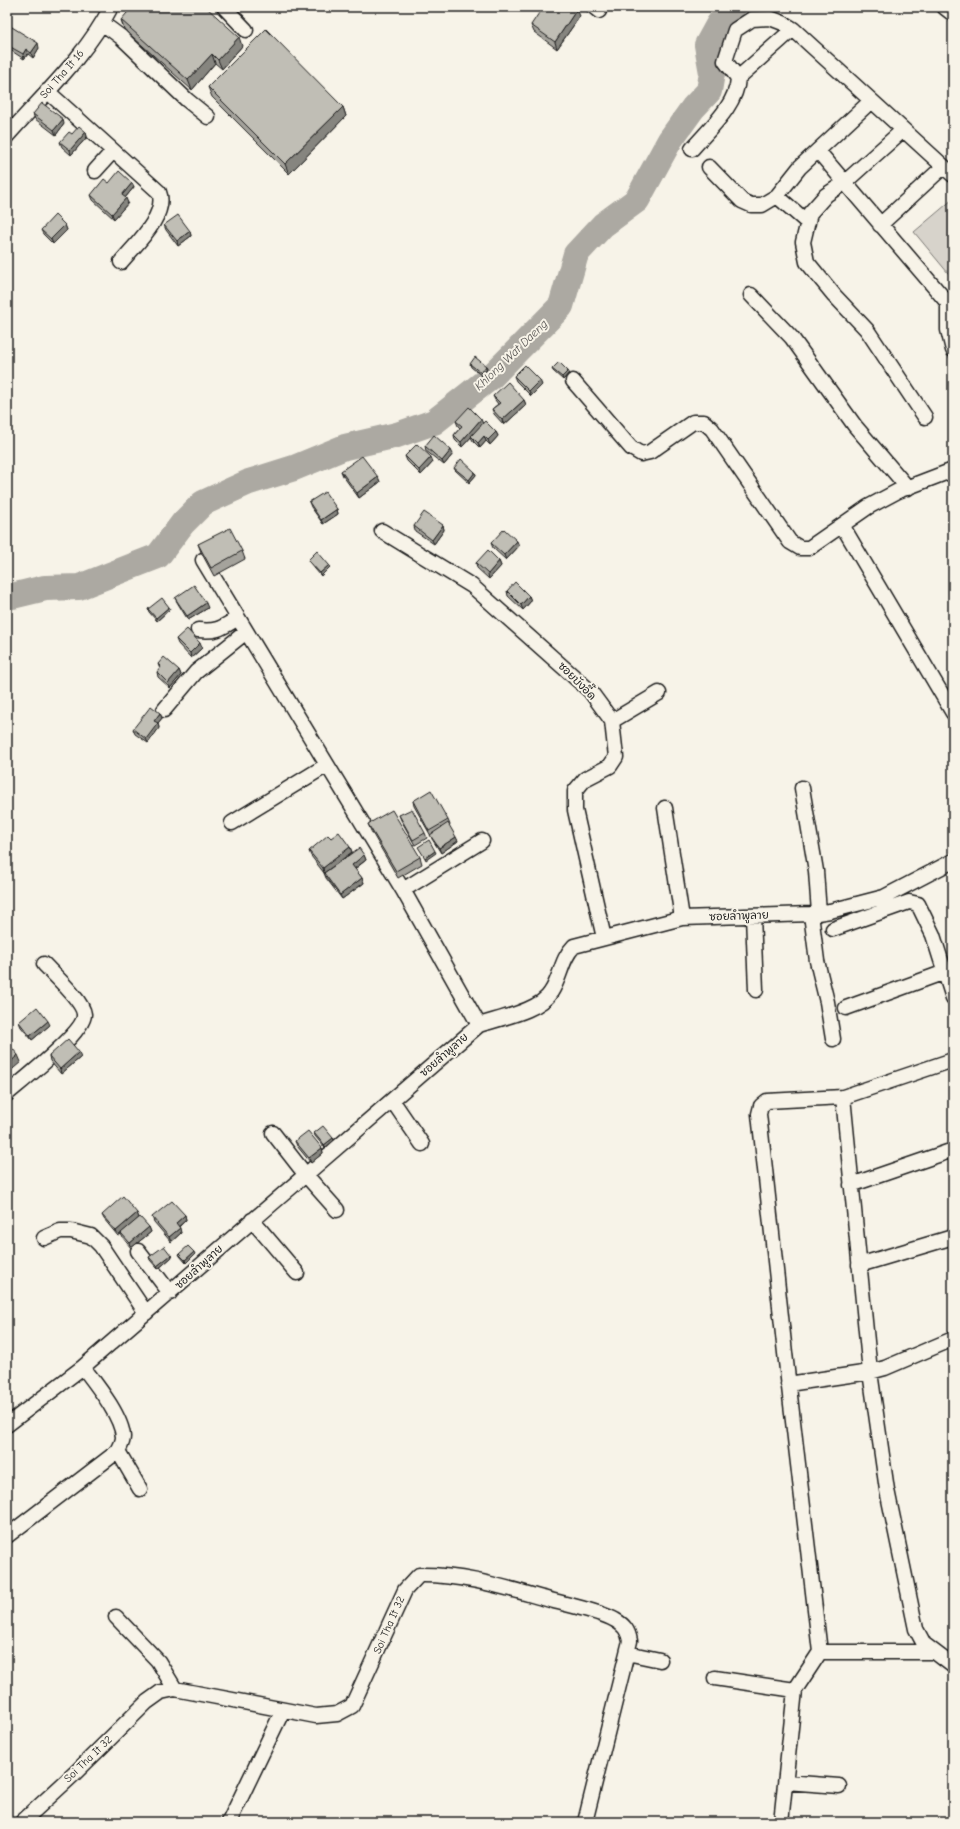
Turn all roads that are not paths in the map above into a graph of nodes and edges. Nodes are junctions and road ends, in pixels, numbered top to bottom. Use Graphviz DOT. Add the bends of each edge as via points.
graph roads {
  1 [pos="224,7"];
  2 [pos="944,7"];
  3 [pos="109,8"];
  4 [pos="953,14"];
  5 [pos="102,23"];
  6 [pos="793,29"];
  7 [pos="246,30"];
  8 [pos="738,78"];
  9 [pos="47,91"];
  10 [pos="871,101"];
  11 [pos="208,117"];
  12 [pos="903,130"];
  13 [pos="7,136"];
  14 [pos="692,149"];
  15 [pos="113,151"];
  16 [pos="818,151"];
  17 [pos="709,167"];
  18 [pos="95,171"];
  19 [pos="948,171"];
  20 [pos="844,183"];
  21 [pos="777,196"];
  22 [pos="808,223"];
  23 [pos="880,225"];
  24 [pos="121,262"];
  25 [pos="751,295"];
  26 [pos="951,307"];
  27 [pos="953,350"];
  28 [pos="573,381"];
  29 [pos="925,417"];
  30 [pos="953,470"];
  31 [pos="908,488"];
  32 [pos="842,525"];
  33 [pos="382,531"];
  34 [pos="203,560"];
  35 [pos="238,618"];
  36 [pos="198,630"];
  37 [pos="246,632"];
  38 [pos="659,693"];
  39 [pos="164,710"];
  40 [pos="953,713"];
  41 [pos="612,721"];
  42 [pos="327,765"];
  43 [pos="802,788"];
  44 [pos="665,808"];
  45 [pos="232,823"];
  46 [pos="482,841"];
  47 [pos="953,861"];
  48 [pos="403,890"];
  49 [pos="815,914"];
  50 [pos="753,916"];
  51 [pos="682,918"];
  52 [pos="833,930"];
  53 [pos="604,938"];
  54 [pos="44,964"];
  55 [pos="945,972"];
  56 [pos="756,990"];
  57 [pos="953,998"];
  58 [pos="846,1008"];
  59 [pos="479,1025"];
  60 [pos="833,1039"];
  61 [pos="953,1060"];
  62 [pos="7,1094"];
  63 [pos="843,1096"];
  64 [pos="392,1100"];
  65 [pos="273,1133"];
  66 [pos="422,1144"];
  67 [pos="953,1150"];
  68 [pos="305,1174"];
  69 [pos="852,1185"];
  70 [pos="337,1210"];
  71 [pos="252,1220"];
  72 [pos="953,1237"];
  73 [pos="44,1238"];
  74 [pos="138,1251"];
  75 [pos="859,1265"];
  76 [pos="297,1273"];
  77 [pos="170,1293"];
  78 [pos="146,1313"];
  79 [pos="953,1339"];
  80 [pos="83,1367"];
  81 [pos="870,1372"];
  82 [pos="788,1384"];
  83 [pos="7,1425"];
  84 [pos="118,1451"];
  85 [pos="140,1489"];
  86 [pos="7,1536"];
  87 [pos="116,1618"];
  88 [pos="820,1652"];
  89 [pos="933,1652"];
  90 [pos="627,1653"];
  91 [pos="660,1660"];
  92 [pos="953,1666"];
  93 [pos="715,1678"];
  94 [pos="176,1689"];
  95 [pos="795,1690"];
  96 [pos="283,1710"];
  97 [pos="786,1782"];
  98 [pos="840,1786"];
  99 [pos="22,1822"];
  100 [pos="228,1822"];
  101 [pos="585,1822"];
  102 [pos="781,1822"];
  1 -- 7 [label="street"];
  2 -- 4 [label="street"];
  3 -- 5 [label="street, Soi Tha It 16"];
  5 -- 9 [label="street, Soi Tha It 16"];
  5 -- 11 [label="street" via="121,37"];
  6 -- 8 [label="street"];
  6 -- 8 [label="street" via="783,22 770,18 752,19 735,30 725,61"];
  6 -- 10 [label="street"];
  8 -- 14 [label="street" via="733,100"];
  9 -- 13 [label="street, Soi Tha It 16"];
  9 -- 15 [label="street"];
  10 -- 12 [label="street"];
  10 -- 16 [label="street"];
  12 -- 19 [label="street"];
  12 -- 20 [label="street"];
  15 -- 18 [label="street"];
  15 -- 24 [label="street" via="159,192 162,199 155,220"];
  16 -- 20 [label="street"];
  16 -- 21 [label="street" via="800,167"];
  17 -- 21 [label="street" via="742,201 751,206 762,205"];
  19 -- 23 [label="street"];
  20 -- 22 [label="street" via="826,195 810,213"];
  20 -- 23 [label="street"];
  21 -- 22 [label="street"];
  22 -- 29 [label="street" via="803,242 807,262 867,330"];
  23 -- 26 [label="street"];
  25 -- 31 [label="street" via="792,338 855,426"];
  26 -- 27 [label="street" via="948,330"];
  28 -- 32 [label="street" via="632,448 641,454 650,452 693,422 704,422 712,429 790,542 800,548 810,548"];
  30 -- 31 [label="street"];
  31 -- 32 [label="street" via="868,507"];
  32 -- 40 [label="street"];
  33 -- 41 [label="street, ซอยบังอี๊ด" via="472,586 590,691"];
  34 -- 35 [label="street"];
  35 -- 36 [label="street" via="212,632"];
  35 -- 37 [label="street"];
  37 -- 39 [label="street" via="196,672"];
  37 -- 42 [label="street"];
  38 -- 41 [label="street"];
  41 -- 53 [label="street, ซอยบังอี๊ด" via="616,757 610,766 585,779 575,791 575,810"];
  42 -- 45 [label="street"];
  42 -- 48 [label="street"];
  43 -- 49 [label="street" via="816,871"];
  44 -- 51 [label="street"];
  46 -- 48 [label="street"];
  47 -- 49 [label="street, ซอยลำพูลาย" via="884,897"];
  48 -- 59 [label="street"];
  49 -- 50 [label="street, ซอยลำพูลาย"];
  49 -- 60 [label="street" via="817,962"];
  50 -- 51 [label="street, ซอยลำพูลาย"];
  50 -- 56 [label="street"];
  51 -- 53 [label="street, ซอยลำพูลาย"];
  52 -- 55 [label="street" via="909,902 918,904 933,935"];
  53 -- 59 [label="street, ซอยลำพูลาย" via="574,946 566,953 552,992 534,1007"];
  54 -- 62 [label="street" via="79,1003 84,1013 83,1022 67,1041"];
  55 -- 57 [label="street"];
  55 -- 58 [label="street"];
  59 -- 64 [label="street, ซอยลำพูลาย"];
  61 -- 63 [label="street"];
  63 -- 69 [label="street"];
  63 -- 82 [label="street" via="767,1101 761,1106 759,1114"];
  64 -- 66 [label="street"];
  64 -- 68 [label="street, ซอยลำพูลาย"];
  65 -- 68 [label="street"];
  67 -- 69 [label="street"];
  68 -- 70 [label="street"];
  68 -- 71 [label="street, ซอยลำพูลาย"];
  69 -- 75 [label="street"];
  71 -- 76 [label="street"];
  71 -- 77 [label="street, ซอยลำพูลาย"];
  72 -- 75 [label="street"];
  73 -- 78 [label="street" via="60,1231 91,1236 101,1246"];
  74 -- 77 [label="street"];
  75 -- 81 [label="street"];
  77 -- 78 [label="street, ซอยลำพูลาย"];
  78 -- 80 [label="street, ซอยลำพูลาย"];
  79 -- 81 [label="street"];
  80 -- 83 [label="street, ซอยลำพูลาย"];
  80 -- 84 [label="street" via="100,1389 118,1423 123,1435"];
  81 -- 82 [label="street"];
  81 -- 89 [label="street" via="887,1490 916,1629 924,1644"];
  82 -- 88 [label="street"];
  84 -- 85 [label="street"];
  84 -- 86 [label="street"];
  87 -- 94 [label="street" via="158,1661"];
  88 -- 89 [label="street"];
  88 -- 95 [label="street"];
  89 -- 92 [label="street"];
  90 -- 91 [label="street"];
  90 -- 96 [label="street, Soi Tha It 32" via="630,1641 628,1630 614,1619 576,1606 468,1579 419,1575 405,1590 352,1706 338,1714 316,1716"];
  90 -- 101 [label="street, Soi Tha It 32"];
  93 -- 95 [label="street"];
  94 -- 96 [label="street, Soi Tha It 32"];
  94 -- 99 [label="street, Soi Tha It 32" via="161,1692 147,1702"];
  95 -- 97 [label="street"];
  96 -- 100 [label="street"];
  97 -- 98 [label="street"];
  97 -- 102 [label="street"];
}
